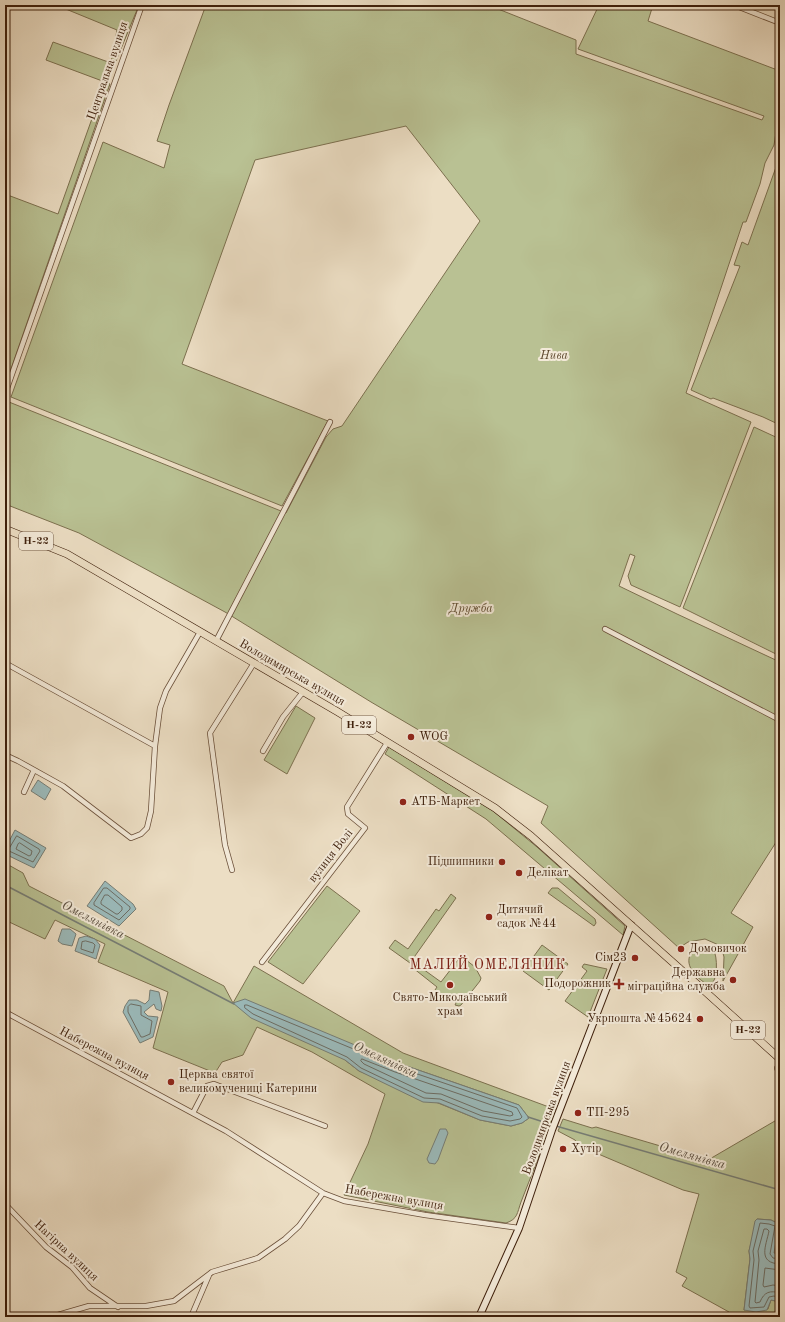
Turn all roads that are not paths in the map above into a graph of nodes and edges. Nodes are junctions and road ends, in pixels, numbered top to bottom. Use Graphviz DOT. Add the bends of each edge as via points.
graph roads {
  1 [pos="142,5"];
  2 [pos="734,5"];
  3 [pos="780,23"];
  4 [pos="5,394"];
  5 [pos="330,422"];
  6 [pos="5,529"];
  7 [pos="605,629"];
  8 [pos="200,632"];
  9 [pos="216,641"];
  10 [pos="5,662"];
  11 [pos="254,663"];
  12 [pos="303,692"];
  13 [pos="780,720"];
  14 [pos="387,742"];
  15 [pos="155,746"];
  16 [pos="263,751"];
  17 [pos="5,755"];
  18 [pos="34,770"];
  19 [pos="24,792"];
  20 [pos="232,870"];
  21 [pos="631,925"];
  22 [pos="262,962"];
  23 [pos="5,1012"];
  24 [pos="780,1059"];
  25 [pos="780,1063"];
  26 [pos="780,1075"];
  27 [pos="192,1113"];
  28 [pos="325,1126"];
  29 [pos="323,1193"];
  30 [pos="5,1204"];
  31 [pos="520,1228"];
  32 [pos="209,1274"];
  33 [pos="118,1307"];
  34 [pos="51,1317"];
  35 [pos="191,1317"];
  36 [pos="479,1317"];
  1 -- 4 [label="street, Центральна вулиця"];
  2 -- 3 [label="street"];
  5 -- 9 [label="street"];
  6 -- 8 [label="main road, Володимирська вулиця / Н-22" via="67,554"];
  7 -- 13 [label="street"];
  8 -- 9 [label="main road, Володимирська вулиця / Н-22"];
  8 -- 15 [label="street" via="166,691 160,708"];
  9 -- 11 [label="main road, Володимирська вулиця / Н-22"];
  10 -- 15 [label="street"];
  11 -- 12 [label="main road, Володимирська вулиця / Н-22"];
  11 -- 20 [label="street" via="210,733"];
  12 -- 14 [label="main road, Володимирська вулиця / Н-22"];
  12 -- 16 [label="street" via="283,717"];
  14 -- 21 [label="main road, Володимирська вулиця / Н-22" via="495,808 531,836"];
  14 -- 22 [label="street, вулиця Волі" via="347,807 348,814 366,828"];
  15 -- 18 [label="street" via="151,811 147,828 131,838 62,786"];
  17 -- 18 [label="street"];
  18 -- 19 [label="street"];
  21 -- 24 [label="main road, Володимирська вулиця / Н-22"];
  21 -- 31 [label="street, Володимирська вулиця" via="558,1115"];
  23 -- 27 [label="street, Набережна вулиця"];
  25 -- 26 [label="street" via="777,1068"];
  27 -- 28 [label="street" via="207,1086 214,1084"];
  27 -- 29 [label="street, Набережна вулиця" via="226,1131"];
  29 -- 31 [label="street, Набережна вулиця" via="344,1200 418,1214"];
  29 -- 32 [label="street" via="299,1226 285,1239 258,1258"];
  30 -- 33 [label="street, Нагірна вулиця" via="90,1288"];
  31 -- 36 [label="street, Володимирська вулиця"];
  32 -- 33 [label="street" via="174,1301"];
  32 -- 35 [label="street"];
  33 -- 34 [label="street" via="89,1306"];
}
